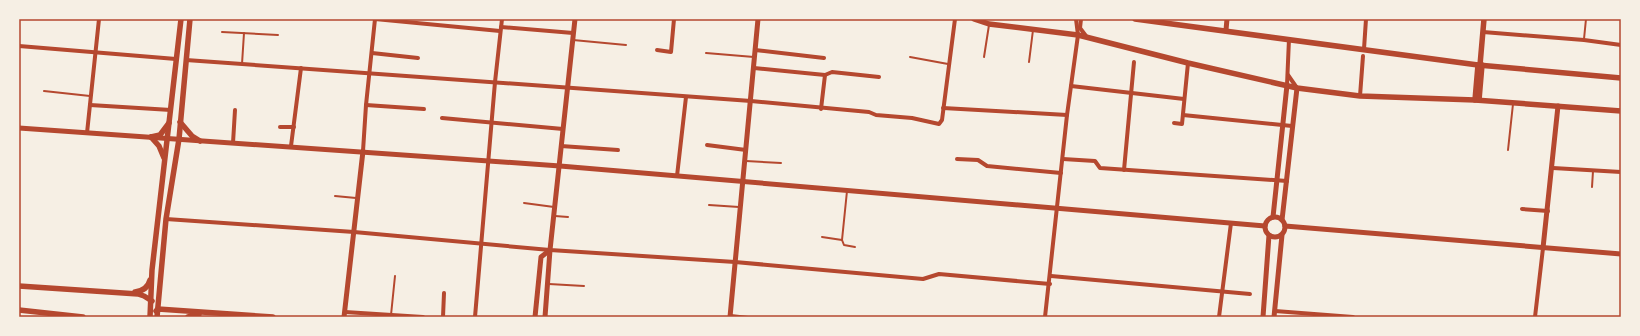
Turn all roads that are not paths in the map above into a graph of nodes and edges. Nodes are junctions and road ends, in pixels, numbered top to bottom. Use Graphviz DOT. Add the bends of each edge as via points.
graph roads {
  1 [pos="99,19"];
  2 [pos="181,19"];
  3 [pos="190,19"];
  4 [pos="375,19"];
  5 [pos="502,19"];
  6 [pos="575,19"];
  7 [pos="674,19"];
  8 [pos="758,19"];
  9 [pos="955,19"];
  10 [pos="974,19"];
  11 [pos="1076,19"];
  12 [pos="1082,19"];
  13 [pos="1136,19"];
  14 [pos="1227,19"];
  15 [pos="1366,19"];
  16 [pos="1484,19"];
  17 [pos="1586,19"];
  18 [pos="989,24"];
  19 [pos="500,29"];
  20 [pos="1033,29"];
  21 [pos="1226,30"];
  22 [pos="222,32"];
  23 [pos="1078,32"];
  24 [pos="1483,32"];
  25 [pos="244,33"];
  26 [pos="573,33"];
  27 [pos="278,35"];
  28 [pos="1086,36"];
  29 [pos="1290,39"];
  30 [pos="572,40"];
  31 [pos="1584,40"];
  32 [pos="626,45"];
  33 [pos="1621,45"];
  34 [pos="19,46"];
  35 [pos="657,50"];
  36 [pos="755,50"];
  37 [pos="1364,50"];
  38 [pos="94,52"];
  39 [pos="372,53"];
  40 [pos="706,53"];
  41 [pos="1363,56"];
  42 [pos="755,57"];
  43 [pos="910,57"];
  44 [pos="984,57"];
  45 [pos="418,58"];
  46 [pos="824,58"];
  47 [pos="176,59"];
  48 [pos="186,60"];
  49 [pos="1028,62"];
  50 [pos="1134,62"];
  51 [pos="1188,62"];
  52 [pos="242,64"];
  53 [pos="948,64"];
  54 [pos="1480,65"];
  55 [pos="301,68"];
  56 [pos="754,68"];
  57 [pos="370,73"];
  58 [pos="1288,74"];
  59 [pos="825,75"];
  60 [pos="878,77"];
  61 [pos="1621,78"];
  62 [pos="495,82"];
  63 [pos="1072,86"];
  64 [pos="1287,86"];
  65 [pos="566,88"];
  66 [pos="1297,88"];
  67 [pos="44,91"];
  68 [pos="1131,93"];
  69 [pos="90,96"];
  70 [pos="1360,96"];
  71 [pos="686,97"];
  72 [pos="1184,99"];
  73 [pos="1477,100"];
  74 [pos="750,101"];
  75 [pos="1514,103"];
  76 [pos="90,104"];
  77 [pos="366,106"];
  78 [pos="1558,106"];
  79 [pos="943,108"];
  80 [pos="424,109"];
  81 [pos="822,109"];
  82 [pos="171,110"];
  83 [pos="235,110"];
  84 [pos="1621,111"];
  85 [pos="1183,114"];
  86 [pos="1067,115"];
  87 [pos="442,118"];
  88 [pos="170,122"];
  89 [pos="180,122"];
  90 [pos="492,123"];
  91 [pos="1174,123"];
  92 [pos="1282,125"];
  93 [pos="1292,126"];
  94 [pos="280,127"];
  95 [pos="294,127"];
  96 [pos="19,128"];
  97 [pos="563,129"];
  98 [pos="87,133"];
  99 [pos="151,137"];
  100 [pos="168,138"];
  101 [pos="179,139"];
  102 [pos="200,141"];
  103 [pos="233,143"];
  104 [pos="707,145"];
  105 [pos="291,146"];
  106 [pos="561,146"];
  107 [pos="618,150"];
  108 [pos="746,150"];
  109 [pos="1508,150"];
  110 [pos="363,151"];
  111 [pos="957,159"];
  112 [pos="1063,159"];
  113 [pos="165,160"];
  114 [pos="489,160"];
  115 [pos="745,161"];
  116 [pos="781,163"];
  117 [pos="560,166"];
  118 [pos="1552,168"];
  119 [pos="1124,170"];
  120 [pos="1594,170"];
  121 [pos="1621,172"];
  122 [pos="1061,173"];
  123 [pos="677,176"];
  124 [pos="1277,180"];
  125 [pos="743,181"];
  126 [pos="1286,181"];
  127 [pos="1592,187"];
  128 [pos="847,191"];
  129 [pos="335,196"];
  130 [pos="357,199"];
  131 [pos="524,203"];
  132 [pos="709,205"];
  133 [pos="740,207"];
  134 [pos="555,208"];
  135 [pos="1058,209"];
  136 [pos="1522,209"];
  137 [pos="1548,211"];
  138 [pos="554,216"];
  139 [pos="568,217"];
  140 [pos="1273,217"];
  141 [pos="166,219"];
  142 [pos="1282,220"];
  143 [pos="1231,223"];
  144 [pos="1265,226"];
  145 [pos="1285,226"];
  146 [pos="354,232"];
  147 [pos="1269,235"];
  148 [pos="1282,235"];
  149 [pos="822,237"];
  150 [pos="842,240"];
  151 [pos="481,244"];
  152 [pos="855,247"];
  153 [pos="1543,248"];
  154 [pos="550,250"];
  155 [pos="1621,254"];
  156 [pos="735,262"];
  157 [pos="152,270"];
  158 [pos="395,276"];
  159 [pos="1051,276"];
  160 [pos="548,284"];
  161 [pos="1050,284"];
  162 [pos="19,286"];
  163 [pos="584,286"];
  164 [pos="1222,291"];
  165 [pos="129,293"];
  166 [pos="444,293"];
  167 [pos="1250,294"];
  168 [pos="151,299"];
  169 [pos="158,309"];
  170 [pos="19,310"];
  171 [pos="1274,311"];
  172 [pos="207,314"];
  173 [pos="344,314"];
  174 [pos="391,315"];
  175 [pos="730,316"];
  176 [pos="83,317"];
  177 [pos="150,317"];
  178 [pos="157,317"];
  179 [pos="188,317"];
  180 [pos="272,317"];
  181 [pos="424,317"];
  182 [pos="443,317"];
  183 [pos="475,317"];
  184 [pos="535,317"];
  185 [pos="545,317"];
  186 [pos="748,317"];
  187 [pos="1045,317"];
  188 [pos="1219,317"];
  189 [pos="1263,317"];
  190 [pos="1274,317"];
  191 [pos="1353,317"];
  192 [pos="1535,317"];
  1 -- 38 [label="street"];
  2 -- 47 [label="main road"];
  3 -- 48 [label="main road"];
  4 -- 19 [label="street"];
  4 -- 39 [label="street"];
  5 -- 19 [label="street"];
  6 -- 26 [label="street"];
  7 -- 35 [label="street" via="671,52"];
  8 -- 36 [label="street"];
  9 -- 53 [label="street"];
  10 -- 18 [label="main road"];
  11 -- 23 [label="street"];
  12 -- 28 [label="street" via="1080,28"];
  13 -- 21 [label="main road"];
  14 -- 21 [label="street"];
  15 -- 37 [label="street"];
  16 -- 24 [label="main road"];
  17 -- 31 [label="lane"];
  18 -- 20 [label="main road"];
  18 -- 44 [label="lane"];
  19 -- 26 [label="street"];
  19 -- 62 [label="street"];
  20 -- 23 [label="main road" via="1071,34"];
  20 -- 49 [label="lane"];
  21 -- 29 [label="main road"];
  22 -- 25 [label="lane"];
  23 -- 28 [label="main road"];
  23 -- 63 [label="street"];
  24 -- 31 [label="street"];
  24 -- 54 [label="main road"];
  25 -- 27 [label="lane"];
  25 -- 52 [label="lane"];
  26 -- 30 [label="street"];
  28 -- 51 [label="main road"];
  29 -- 37 [label="main road"];
  29 -- 58 [label="street"];
  30 -- 32 [label="lane"];
  30 -- 65 [label="street"];
  31 -- 33 [label="street"];
  34 -- 38 [label="street"];
  36 -- 42 [label="street"];
  36 -- 46 [label="street"];
  37 -- 54 [label="main road"];
  38 -- 47 [label="street"];
  38 -- 69 [label="street"];
  39 -- 45 [label="street"];
  39 -- 57 [label="street"];
  40 -- 42 [label="lane"];
  41 -- 70 [label="street"];
  42 -- 56 [label="street"];
  43 -- 53 [label="lane"];
  47 -- 82 [label="main road"];
  48 -- 52 [label="street"];
  48 -- 89 [label="main road"];
  50 -- 68 [label="street"];
  51 -- 64 [label="main road"];
  51 -- 72 [label="street"];
  52 -- 55 [label="street"];
  53 -- 79 [label="street"];
  54 -- 61 [label="main road"];
  54 -- 73 [label="main road"];
  55 -- 57 [label="street"];
  55 -- 95 [label="street"];
  56 -- 59 [label="street"];
  56 -- 74 [label="street"];
  57 -- 62 [label="street"];
  57 -- 77 [label="street"];
  58 -- 64 [label="street"];
  58 -- 66 [label="street"];
  59 -- 60 [label="street" via="832,72"];
  59 -- 81 [label="street"];
  62 -- 65 [label="street"];
  62 -- 90 [label="street"];
  63 -- 68 [label="street"];
  63 -- 86 [label="street"];
  64 -- 66 [label="main road"];
  64 -- 92 [label="street"];
  65 -- 71 [label="street"];
  65 -- 97 [label="street"];
  66 -- 70 [label="main road"];
  66 -- 93 [label="street"];
  67 -- 69 [label="lane"];
  68 -- 72 [label="street"];
  68 -- 119 [label="street"];
  69 -- 76 [label="street"];
  70 -- 73 [label="main road"];
  71 -- 74 [label="street"];
  71 -- 123 [label="street"];
  72 -- 85 [label="street"];
  73 -- 75 [label="main road"];
  74 -- 81 [label="street"];
  74 -- 108 [label="street"];
  75 -- 78 [label="main road"];
  75 -- 109 [label="lane"];
  76 -- 82 [label="street"];
  76 -- 98 [label="street"];
  77 -- 80 [label="street"];
  77 -- 110 [label="street"];
  78 -- 84 [label="main road"];
  78 -- 118 [label="street"];
  79 -- 81 [label="street" via="939,124 869,112"];
  79 -- 86 [label="street"];
  82 -- 88 [label="main road"];
  83 -- 103 [label="street"];
  85 -- 91 [label="street" via="1182,124"];
  85 -- 92 [label="street"];
  86 -- 112 [label="street"];
  87 -- 90 [label="street"];
  88 -- 99 [label="main road" via="160,135"];
  88 -- 100 [label="main road"];
  89 -- 101 [label="main road"];
  89 -- 102 [label="main road"];
  90 -- 97 [label="street"];
  90 -- 114 [label="street"];
  92 -- 93 [label="street"];
  92 -- 124 [label="street"];
  93 -- 126 [label="street"];
  94 -- 95 [label="street"];
  95 -- 105 [label="street"];
  96 -- 98 [label="street"];
  97 -- 106 [label="street"];
  98 -- 99 [label="street"];
  99 -- 100 [label="street"];
  99 -- 113 [label="main road" via="159,146"];
  100 -- 101 [label="street"];
  100 -- 113 [label="main road"];
  101 -- 102 [label="street"];
  101 -- 141 [label="main road"];
  102 -- 103 [label="street"];
  103 -- 105 [label="street"];
  104 -- 108 [label="street"];
  105 -- 110 [label="street"];
  106 -- 107 [label="street"];
  106 -- 117 [label="street"];
  108 -- 115 [label="street"];
  110 -- 114 [label="street"];
  110 -- 130 [label="street"];
  111 -- 122 [label="street" via="978,160 987,166"];
  112 -- 119 [label="street" via="1095,161 1100,168"];
  112 -- 122 [label="street"];
  113 -- 157 [label="main road"];
  114 -- 117 [label="street"];
  114 -- 151 [label="street"];
  115 -- 116 [label="lane"];
  115 -- 125 [label="street"];
  117 -- 123 [label="street"];
  117 -- 134 [label="street"];
  118 -- 120 [label="street"];
  118 -- 137 [label="street"];
  119 -- 124 [label="street"];
  120 -- 121 [label="street"];
  120 -- 127 [label="lane"];
  122 -- 135 [label="street"];
  123 -- 125 [label="street"];
  124 -- 126 [label="street"];
  124 -- 140 [label="street"];
  125 -- 128 [label="street"];
  125 -- 133 [label="street"];
  126 -- 142 [label="street"];
  128 -- 135 [label="street"];
  128 -- 150 [label="lane"];
  129 -- 130 [label="lane"];
  130 -- 146 [label="street"];
  131 -- 134 [label="lane"];
  132 -- 133 [label="lane"];
  133 -- 156 [label="street"];
  134 -- 138 [label="street"];
  135 -- 143 [label="street"];
  135 -- 159 [label="street"];
  136 -- 137 [label="street"];
  137 -- 153 [label="street"];
  138 -- 139 [label="lane"];
  138 -- 154 [label="street"];
  140 -- 142 [label="street"];
  140 -- 144 [label="street" via="1267,220"];
  141 -- 146 [label="street"];
  141 -- 169 [label="main road"];
  142 -- 145 [label="street"];
  143 -- 144 [label="street"];
  143 -- 164 [label="street"];
  144 -- 147 [label="street"];
  145 -- 148 [label="street"];
  145 -- 153 [label="street"];
  146 -- 151 [label="street"];
  146 -- 173 [label="street"];
  147 -- 148 [label="street"];
  147 -- 189 [label="street"];
  148 -- 171 [label="street"];
  149 -- 150 [label="lane"];
  150 -- 152 [label="lane" via="844,246"];
  151 -- 154 [label="street"];
  151 -- 183 [label="street"];
  153 -- 155 [label="street"];
  153 -- 192 [label="street"];
  154 -- 156 [label="street"];
  154 -- 160 [label="street"];
  154 -- 184 [label="street" via="541,257"];
  156 -- 161 [label="street" via="923,279 939,274"];
  156 -- 175 [label="street"];
  157 -- 165 [label="main road" via="149,285 144,290"];
  157 -- 168 [label="main road"];
  158 -- 174 [label="lane"];
  159 -- 161 [label="street"];
  159 -- 164 [label="street"];
  160 -- 163 [label="lane"];
  160 -- 185 [label="street"];
  161 -- 187 [label="street"];
  162 -- 165 [label="main road"];
  164 -- 167 [label="street"];
  164 -- 188 [label="street"];
  165 -- 168 [label="main road"];
  166 -- 182 [label="street"];
  168 -- 169 [label="main road"];
  168 -- 177 [label="main road"];
  169 -- 172 [label="main road"];
  169 -- 177 [label="main road"];
  169 -- 178 [label="main road"];
  170 -- 176 [label="main road"];
  171 -- 190 [label="street"];
  171 -- 191 [label="street"];
  172 -- 179 [label="main road"];
  172 -- 180 [label="main road"];
  173 -- 174 [label="street"];
  174 -- 181 [label="street"];
  175 -- 186 [label="lane"];
}
